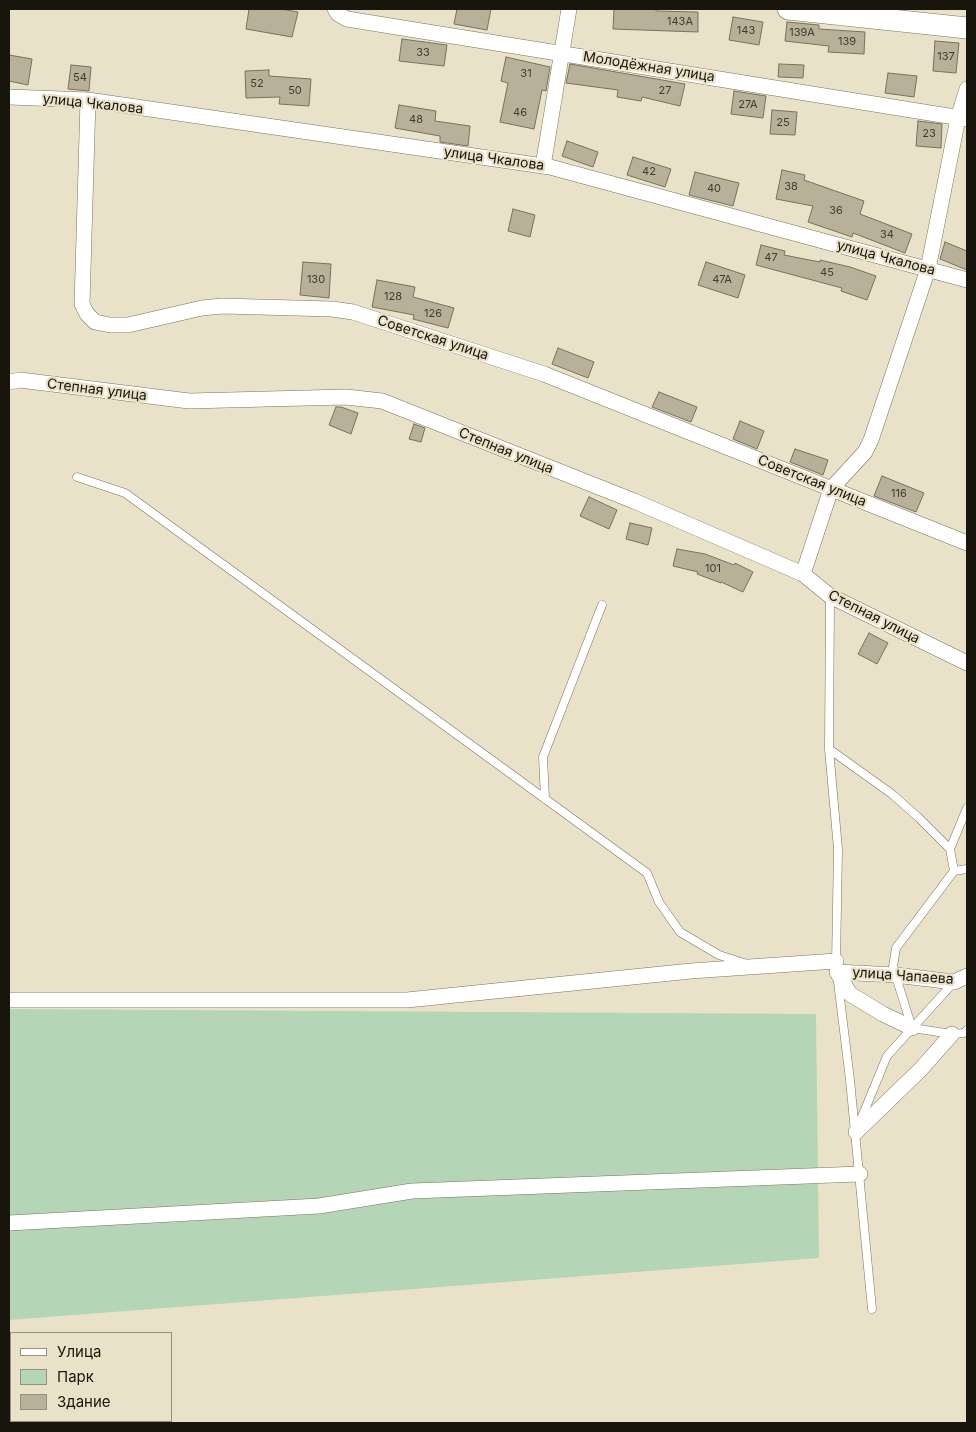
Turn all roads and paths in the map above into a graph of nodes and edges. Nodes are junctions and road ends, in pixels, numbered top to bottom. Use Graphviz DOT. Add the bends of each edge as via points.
graph roads {
  1 [pos="335,9"];
  2 [pos="569,9"];
  3 [pos="788,9"];
  4 [pos="967,28"];
  5 [pos="561,52"];
  6 [pos="967,89"];
  7 [pos="9,97"];
  8 [pos="88,100"];
  9 [pos="963,119"];
  10 [pos="543,166"];
  11 [pos="928,269"];
  12 [pos="967,280"];
  13 [pos="9,382"];
  14 [pos="78,477"];
  15 [pos="831,489"];
  16 [pos="967,543"];
  17 [pos="803,574"];
  18 [pos="830,596"];
  19 [pos="602,605"];
  20 [pos="967,663"];
  21 [pos="829,749"];
  22 [pos="545,799"];
  23 [pos="967,808"];
  24 [pos="950,849"];
  25 [pos="967,869"];
  26 [pos="954,871"];
  27 [pos="756,966"];
  28 [pos="836,967"];
  29 [pos="895,976"];
  30 [pos="961,979"];
  31 [pos="9,1000"];
  32 [pos="912,1028"];
  33 [pos="967,1030"];
  34 [pos="952,1034"];
  35 [pos="856,1132"];
  36 [pos="860,1174"];
  37 [pos="9,1223"];
  38 [pos="872,1309"];
  1 -- 5 [label="street, Молодёжная улица" via="347,18"];
  2 -- 5 [label="street"];
  3 -- 4 [label="main road"];
  5 -- 9 [label="street, Молодёжная улица"];
  5 -- 10 [label="street"];
  6 -- 9 [label="street"];
  7 -- 8 [label="street, улица Чкалова"];
  8 -- 10 [label="street, улица Чкалова"];
  8 -- 15 [label="street, Советская улица" via="82,304 94,322 128,325 222,306 332,308 353,312 544,374"];
  9 -- 11 [label="street"];
  10 -- 11 [label="street, улица Чкалова"];
  11 -- 12 [label="street, улица Чкалова"];
  11 -- 15 [label="street" via="871,440 865,452"];
  13 -- 17 [label="street, Степная улица" via="20,380 189,401 346,397 382,401 634,501"];
  14 -- 22 [label="lane" via="125,493"];
  15 -- 16 [label="street, Советская улица"];
  15 -- 17 [label="street"];
  17 -- 18 [label="street, Степная улица"];
  18 -- 20 [label="street, Степная улица"];
  18 -- 21 [label="lane"];
  19 -- 22 [label="lane" via="543,757"];
  21 -- 24 [label="lane" via="892,794"];
  21 -- 28 [label="lane" via="838,849"];
  22 -- 27 [label="lane" via="647,873 659,902 680,932 719,955"];
  23 -- 24 [label="lane"];
  24 -- 26 [label="lane"];
  25 -- 26 [label="lane"];
  26 -- 29 [label="lane" via="896,948"];
  27 -- 28 [label="street, улица Чапаева"];
  27 -- 31 [label="street, улица Чапаева" via="407,1000"];
  28 -- 29 [label="street, улица Чапаева"];
  28 -- 32 [label="street" via="850,994"];
  28 -- 35 [label="lane"];
  29 -- 30 [label="street, улица Чапаева"];
  29 -- 32 [label="lane"];
  30 -- 32 [label="lane"];
  32 -- 34 [label="lane"];
  32 -- 35 [label="lane" via="887,1056"];
  33 -- 34 [label="lane"];
  34 -- 35 [label="street"];
  35 -- 36 [label="lane"];
  36 -- 37 [label="street" via="412,1191 319,1206"];
  36 -- 38 [label="lane"];
}
